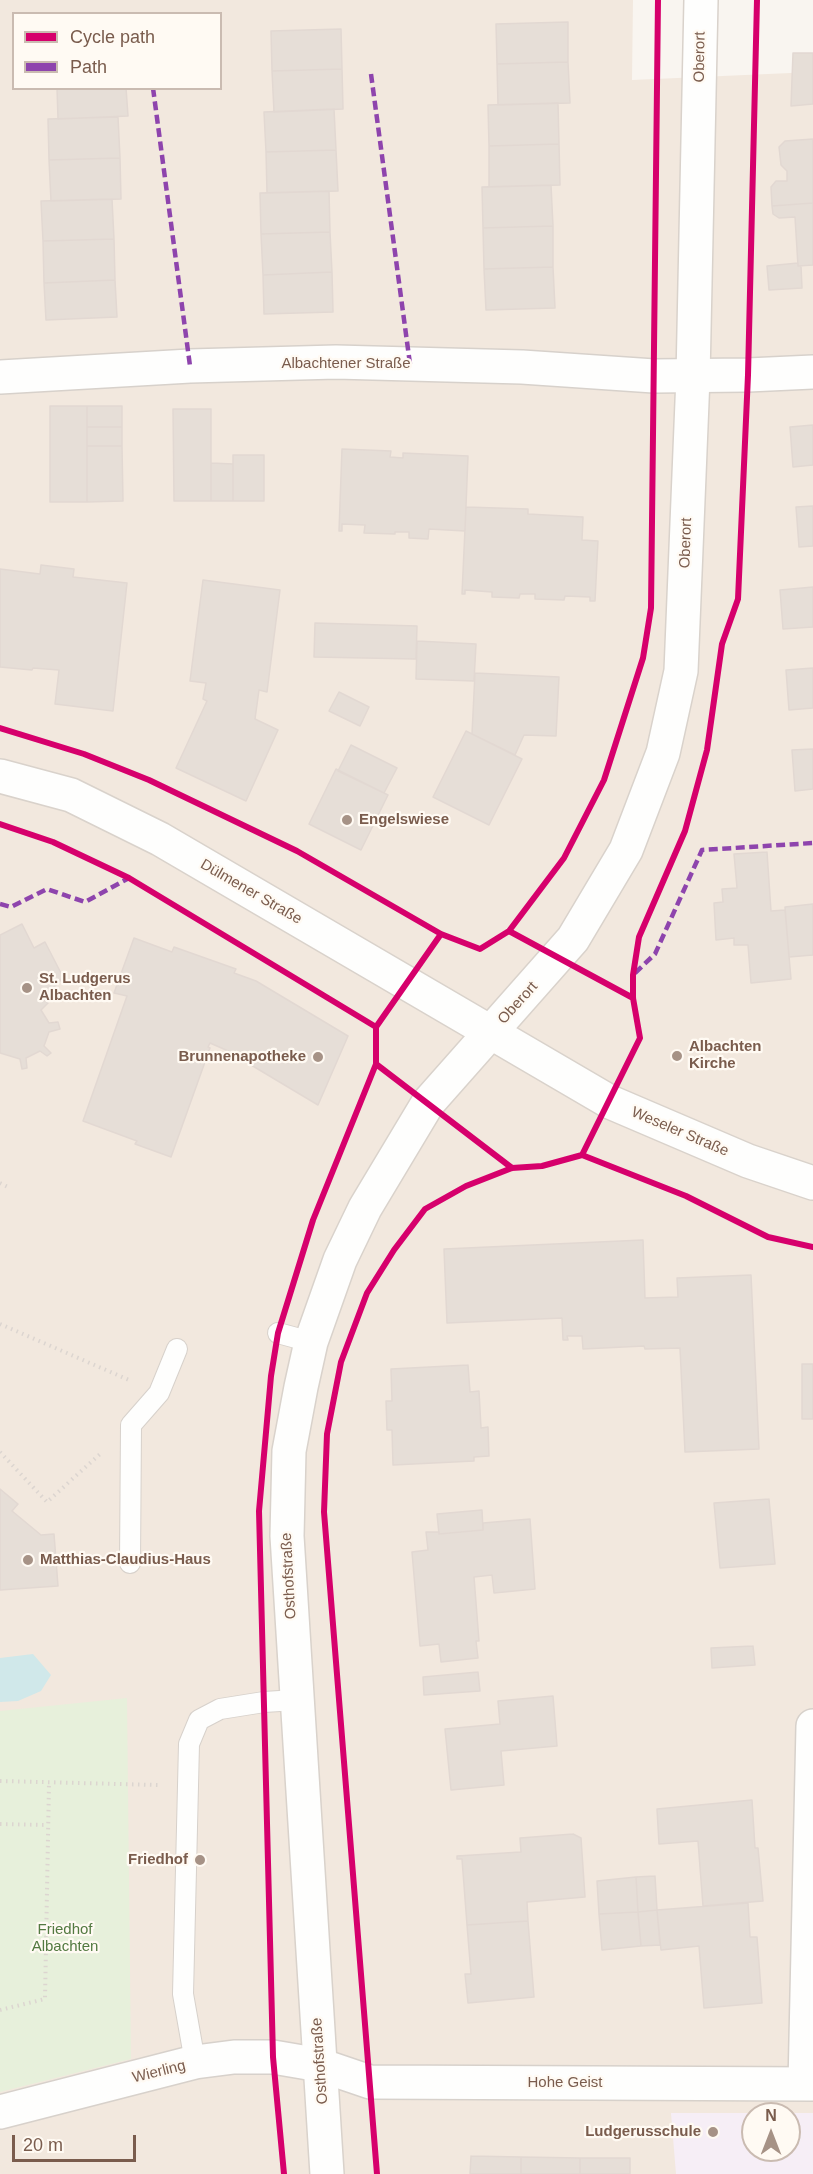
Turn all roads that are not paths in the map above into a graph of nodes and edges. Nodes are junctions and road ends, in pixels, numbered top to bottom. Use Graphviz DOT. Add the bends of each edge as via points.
graph roads {
  1 [pos="701,0"];
  2 [pos="813,372"];
  3 [pos="0,377"];
  4 [pos="693,377"];
  5 [pos="0,776"];
  6 [pos="492,1032"];
  7 [pos="813,1184"];
  8 [pos="278,1334"];
  9 [pos="311,1342"];
  10 [pos="177,1349"];
  11 [pos="130,1563"];
  12 [pos="296,1700"];
  13 [pos="813,1726"];
  14 [pos="195,2062"];
  15 [pos="320,2065"];
  16 [pos="809,2084"];
  17 [pos="0,2112"];
  18 [pos="327,2174"];
  1 -- 4 [label="street, Oberort"];
  2 -- 4 [label="street, Albachtener Straße"];
  3 -- 4 [label="street, Albachtener Straße" via="336,362"];
  4 -- 6 [label="street, Oberort" via="681,671 663,753 626,850 573,939"];
  5 -- 6 [label="street, Dülmener Straße" via="71,795 160,839"];
  6 -- 7 [label="street, Weseler Straße" via="610,1102 748,1161"];
  6 -- 9 [label="street, Osthofstraße" via="428,1103 365,1208 340,1260"];
  8 -- 9 [label="lane"];
  9 -- 12 [label="street, Osthofstraße" via="289,1462 286,1536"];
  10 -- 11 [label="lane" via="159,1393 132,1425"];
  12 -- 14 [label="lane" via="220,1709 199,1720 189,1744 183,1994"];
  12 -- 15 [label="street, Osthofstraße"];
  13 -- 16 [label="street"];
  14 -- 15 [label="street, Wierling" via="273,2057"];
  14 -- 17 [label="street, Wierling"];
  15 -- 16 [label="street, Hohe Geist" via="370,2082"];
  15 -- 18 [label="street, Osthofstraße"];
}
